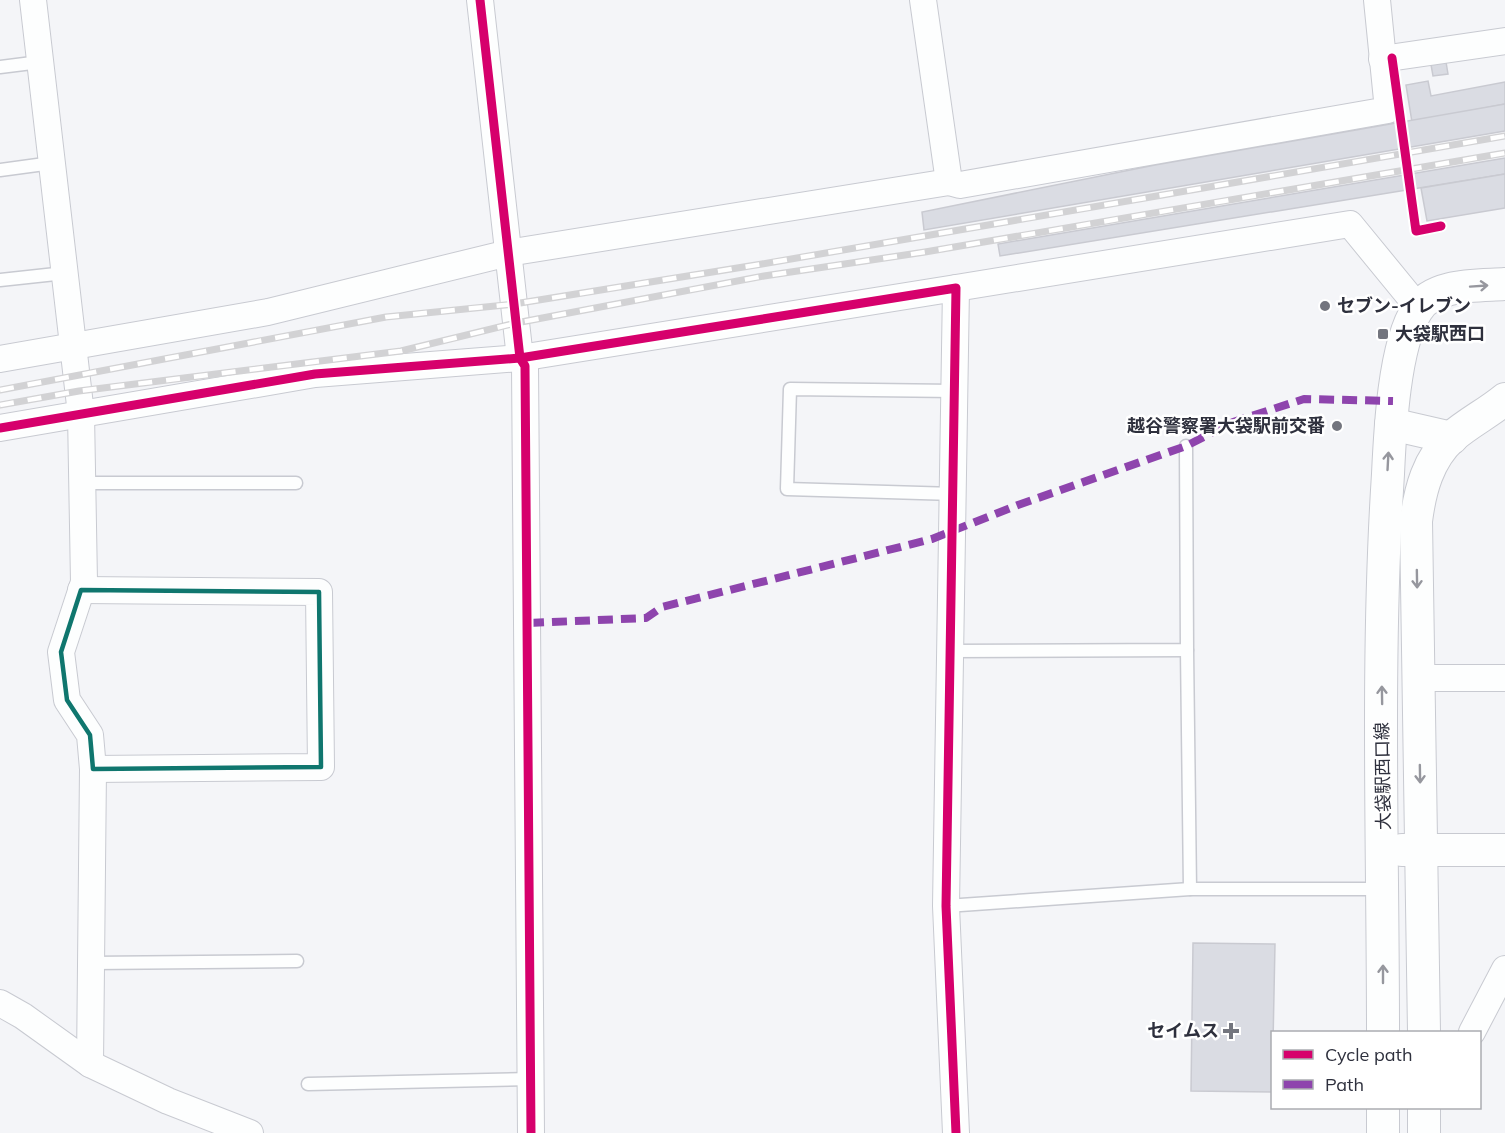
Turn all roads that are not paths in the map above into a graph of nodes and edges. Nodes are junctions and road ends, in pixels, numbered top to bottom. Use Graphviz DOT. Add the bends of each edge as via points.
graph roads {
  1 [pos="33,0"];
  2 [pos="480,0"];
  3 [pos="923,0"];
  4 [pos="1377,0"];
  5 [pos="1505,41"];
  6 [pos="1382,59"];
  7 [pos="40,62"];
  8 [pos="0,67"];
  9 [pos="52,163"];
  10 [pos="0,170"];
  11 [pos="949,182"];
  12 [pos="508,253"];
  13 [pos="65,273"];
  14 [pos="0,280"];
  15 [pos="1505,284"];
  16 [pos="956,288"];
  17 [pos="1418,307"];
  18 [pos="74,346"];
  19 [pos="520,358"];
  20 [pos="0,359"];
  21 [pos="955,391"];
  22 [pos="1505,399"];
  23 [pos="81,414"];
  24 [pos="1391,424"];
  25 [pos="0,428"];
  26 [pos="1452,438"];
  27 [pos="1186,446"];
  28 [pos="82,483"];
  29 [pos="296,483"];
  30 [pos="954,494"];
  31 [pos="81,590"];
  32 [pos="1187,650"];
  33 [pos="949,651"];
  34 [pos="1419,678"];
  35 [pos="1505,678"];
  36 [pos="93,769"];
  37 [pos="1383,849"];
  38 [pos="1421,850"];
  39 [pos="1505,850"];
  40 [pos="1190,889"];
  41 [pos="1383,889"];
  42 [pos="946,906"];
  43 [pos="297,961"];
  44 [pos="91,963"];
  45 [pos="1504,974"];
  46 [pos="0,1003"];
  47 [pos="1383,1031"];
  48 [pos="1424,1031"];
  49 [pos="1473,1031"];
  50 [pos="90,1064"];
  51 [pos="531,1079"];
  52 [pos="308,1084"];
  53 [pos="1383,1109"];
  54 [pos="1424,1109"];
  55 [pos="250,1133"];
  56 [pos="531,1133"];
  57 [pos="956,1133"];
  58 [pos="1383,1133"];
  59 [pos="1424,1133"];
  1 -- 7 [label="street"];
  2 -- 12 [label="street"];
  3 -- 11 [label="street"];
  4 -- 6 [label="street"];
  5 -- 6 [label="street"];
  6 -- 11 [label="street" via="1388,110 960,185"];
  7 -- 8 [label="lane"];
  7 -- 9 [label="street"];
  9 -- 10 [label="lane"];
  9 -- 13 [label="street"];
  11 -- 12 [label="street"];
  12 -- 18 [label="street" via="268,312"];
  12 -- 19 [label="street"];
  13 -- 14 [label="lane"];
  13 -- 18 [label="street"];
  17 -- 15 [label="street, one-way" via="1437,294 1460,287"];
  16 -- 17 [label="street" via="1350,224"];
  16 -- 19 [label="street"];
  16 -- 21 [label="street"];
  17 -- 24 [label="street, 大袋駅西口線" via="1405,339"];
  18 -- 20 [label="street"];
  18 -- 23 [label="street"];
  19 -- 23 [label="street" via="315,374"];
  19 -- 51 [label="street" via="525,366"];
  21 -- 30 [label="street"];
  21 -- 30 [label="lane" via="790,389 787,489"];
  22 -- 26 [label="street, 大袋駅西口線"];
  23 -- 25 [label="street"];
  23 -- 28 [label="street"];
  24 -- 26 [label="street"];
  37 -- 24 [label="street, 大袋駅西口線, one-way" via="1382,678"];
  26 -- 34 [label="street, 大袋駅西口線, one-way" via="1432,464 1420,490 1416,521"];
  27 -- 32 [label="lane"];
  28 -- 29 [label="lane"];
  28 -- 31 [label="street"];
  30 -- 33 [label="street"];
  31 -- 36 [label="street" via="61,652 67,700 90,735"];
  31 -- 36 [label="street" via="319,592 321,767"];
  32 -- 33 [label="lane"];
  32 -- 40 [label="lane"];
  33 -- 42 [label="street"];
  34 -- 35 [label="street"];
  34 -- 38 [label="street, 大袋駅西口線, one-way"];
  36 -- 44 [label="street"];
  37 -- 38 [label="street"];
  37 -- 41 [label="street, 大袋駅西口線"];
  38 -- 39 [label="street"];
  38 -- 48 [label="street, 大袋駅西口線"];
  40 -- 41 [label="lane"];
  40 -- 42 [label="lane"];
  47 -- 41 [label="street, 大袋駅西口線, one-way"];
  42 -- 57 [label="street"];
  43 -- 44 [label="lane"];
  44 -- 50 [label="street"];
  45 -- 49 [label="street"];
  46 -- 50 [label="street"];
  50 -- 55 [label="street" via="168,1101"];
  51 -- 52 [label="lane"];
  51 -- 56 [label="street"];
  53 -- 58 [label="street"];
  54 -- 59 [label="street"];
}
